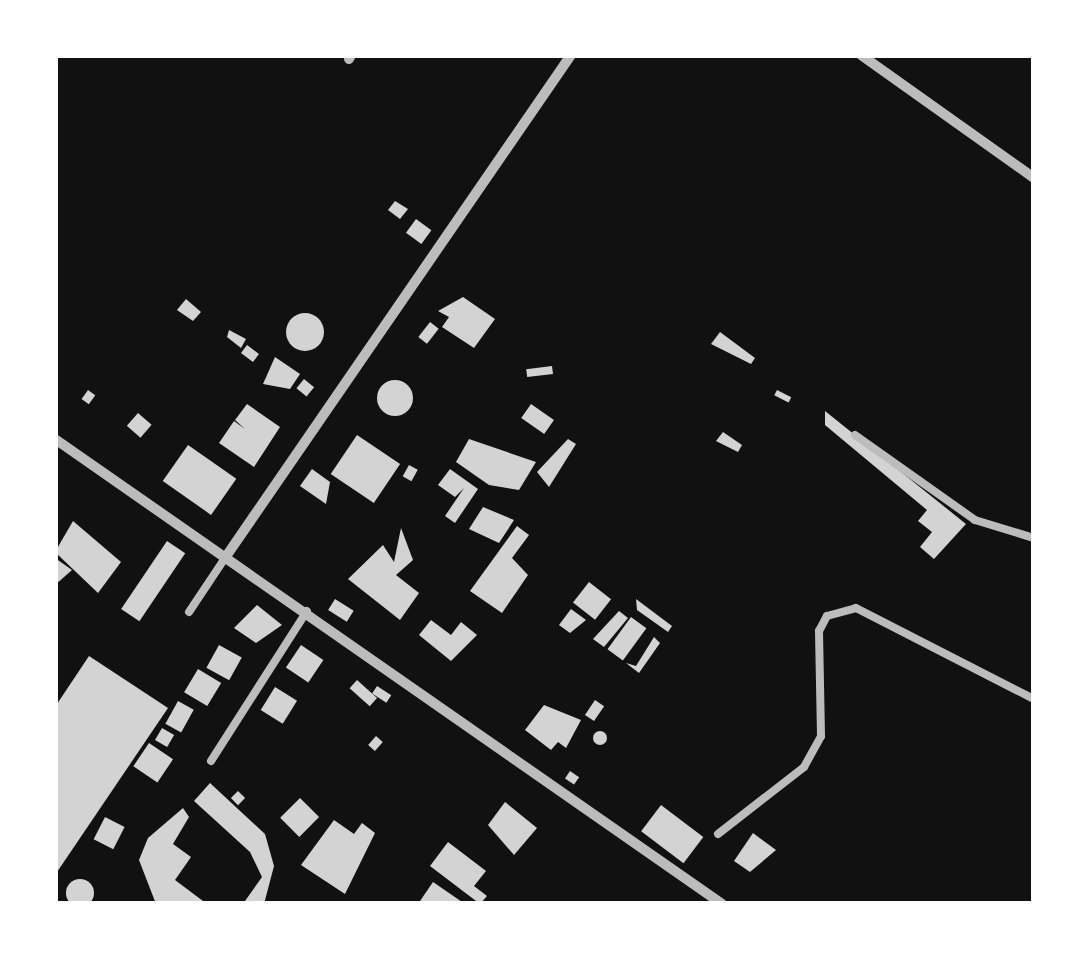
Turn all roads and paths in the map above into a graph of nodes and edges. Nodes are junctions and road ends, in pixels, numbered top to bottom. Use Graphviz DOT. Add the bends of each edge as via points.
graph roads {
  1 [pos="571,55"];
  2 [pos="861,55"];
  3 [pos="1034,178"];
  4 [pos="855,435"];
  5 [pos="55,439"];
  6 [pos="1034,538"];
  7 [pos="227,555"];
  8 [pos="307,611"];
  9 [pos="189,612"];
  10 [pos="1034,699"];
  11 [pos="211,761"];
  12 [pos="718,834"];
  13 [pos="722,904"];
  1 -- 7 [label="street"];
  2 -- 3 [label="street"];
  4 -- 6 [label="lane" via="976,520"];
  5 -- 7 [label="street"];
  7 -- 8 [label="street"];
  7 -- 9 [label="lane"];
  8 -- 11 [label="lane"];
  8 -- 13 [label="street"];
  10 -- 12 [label="lane" via="856,608 827,616 819,631 821,736 804,767"];
}
